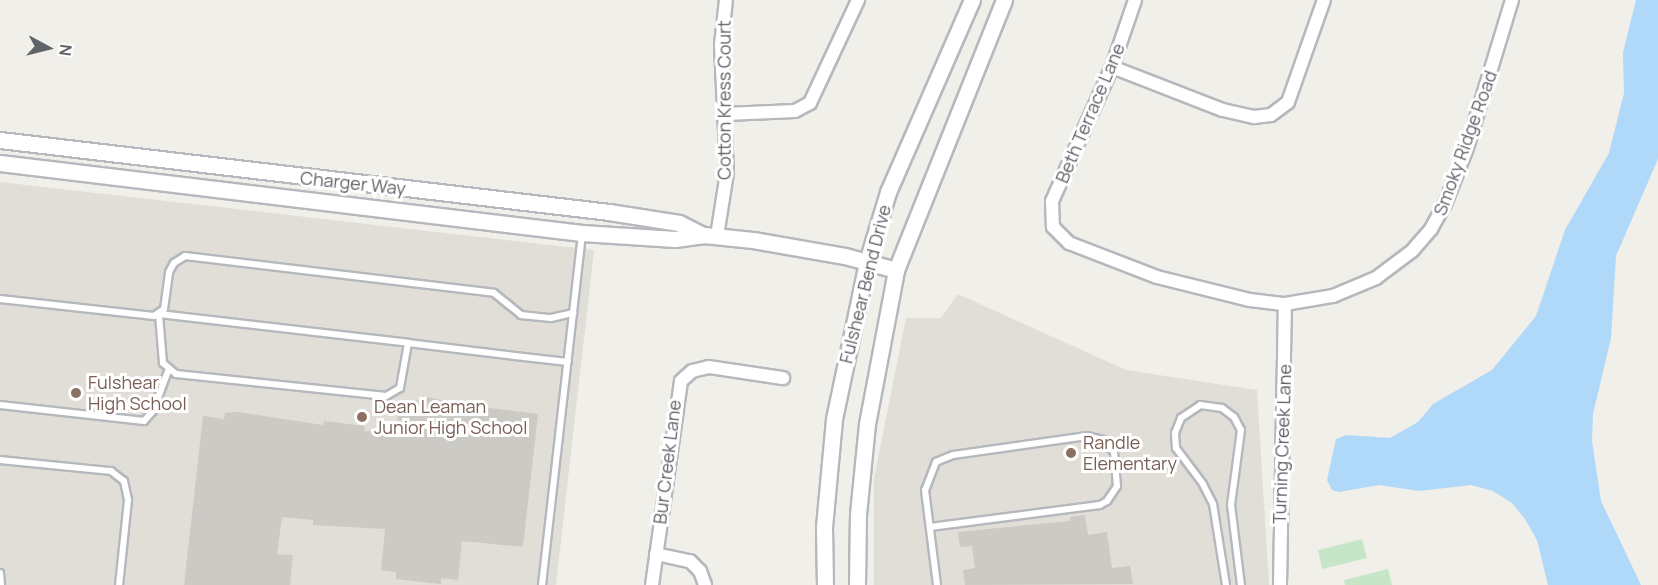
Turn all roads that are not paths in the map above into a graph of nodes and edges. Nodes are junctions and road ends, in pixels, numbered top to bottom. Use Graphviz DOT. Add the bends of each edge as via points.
graph roads {
  1 [pos="726,0"];
  2 [pos="858,0"];
  3 [pos="972,0"];
  4 [pos="1004,0"];
  5 [pos="1135,0"];
  6 [pos="1324,0"];
  7 [pos="1512,0"];
  8 [pos="1112,66"];
  9 [pos="726,114"];
  10 [pos="0,140"];
  11 [pos="0,163"];
  12 [pos="585,209"];
  13 [pos="1053,227"];
  14 [pos="582,233"];
  15 [pos="710,236"];
  16 [pos="867,262"];
  17 [pos="896,270"];
  18 [pos="0,299"];
  19 [pos="1286,304"];
  20 [pos="573,313"];
  21 [pos="159,315"];
  22 [pos="408,343"];
  23 [pos="568,362"];
  24 [pos="168,371"];
  25 [pos="783,378"];
  26 [pos="0,405"];
  27 [pos="0,460"];
  28 [pos="930,527"];
  29 [pos="656,554"];
  30 [pos="0,573"];
  31 [pos="1,585"];
  32 [pos="119,585"];
  33 [pos="542,585"];
  34 [pos="652,585"];
  35 [pos="705,585"];
  36 [pos="825,585"];
  37 [pos="857,585"];
  38 [pos="938,585"];
  39 [pos="1226,585"];
  40 [pos="1241,585"];
  41 [pos="1280,585"];
  1 -- 9 [label="street, Cotton Kress Court" via="721,45"];
  2 -- 9 [label="street" via="810,103 795,111"];
  3 -- 16 [label="street, Fulshear Bend Drive" via="888,192"];
  4 -- 17 [label="street, Fulshear Bend Drive"];
  5 -- 8 [label="street, Beth Terrace Lane"];
  6 -- 8 [label="street" via="1288,102 1271,115 1254,117 1223,110"];
  7 -- 19 [label="street, Smoky Ridge Road" via="1467,148 1431,229 1412,251 1376,278 1333,296"];
  8 -- 13 [label="street, Beth Terrace Lane" via="1053,201"];
  9 -- 15 [label="street, Cotton Kress Court" via="727,172"];
  10 -- 12 [label="street, Charger Way"];
  11 -- 14 [label="street, Charger Way"];
  12 -- 14 [label="street"];
  12 -- 15 [label="street, Charger Way" via="679,223"];
  13 -- 19 [label="street, Smoky Ridge Road" via="1069,243 1157,278 1240,298"];
  14 -- 15 [label="street, Charger Way" via="675,239"];
  14 -- 20 [label="lane"];
  15 -- 16 [label="street, Charger Way"];
  16 -- 17 [label="street, Charger Way"];
  16 -- 36 [label="street, Fulshear Bend Drive" via="834,419 824,527"];
  17 -- 37 [label="street, Fulshear Bend Drive" via="867,424 858,514"];
  18 -- 21 [label="lane"];
  19 -- 41 [label="street, Turning Creek Lane"];
  20 -- 21 [label="lane" via="551,318 521,315 494,293 185,256 169,272 164,309"];
  20 -- 23 [label="lane"];
  21 -- 22 [label="lane"];
  21 -- 24 [label="lane" via="161,355"];
  22 -- 23 [label="lane"];
  22 -- 24 [label="lane" via="400,388 386,396"];
  23 -- 33 [label="lane"];
  24 -- 26 [label="lane" via="153,411 144,421"];
  25 -- 29 [label="street, Bur Creek Lane" via="709,367 688,374 676,395"];
  27 -- 32 [label="lane" via="111,471 124,481 128,500"];
  28 -- 28 [label="lane" via="926,482 929,471 943,457 1087,436 1103,440 1114,452 1117,486 1100,505"];
  28 -- 38 [label="lane"];
  29 -- 34 [label="street, Bur Creek Lane"];
  29 -- 35 [label="street" via="690,561 700,571"];
  30 -- 31 [label="lane"];
  39 -- 40 [label="lane" via="1213,504 1176,448 1175,433 1181,418 1200,405 1222,408 1234,417 1241,430 1231,505"];
}
